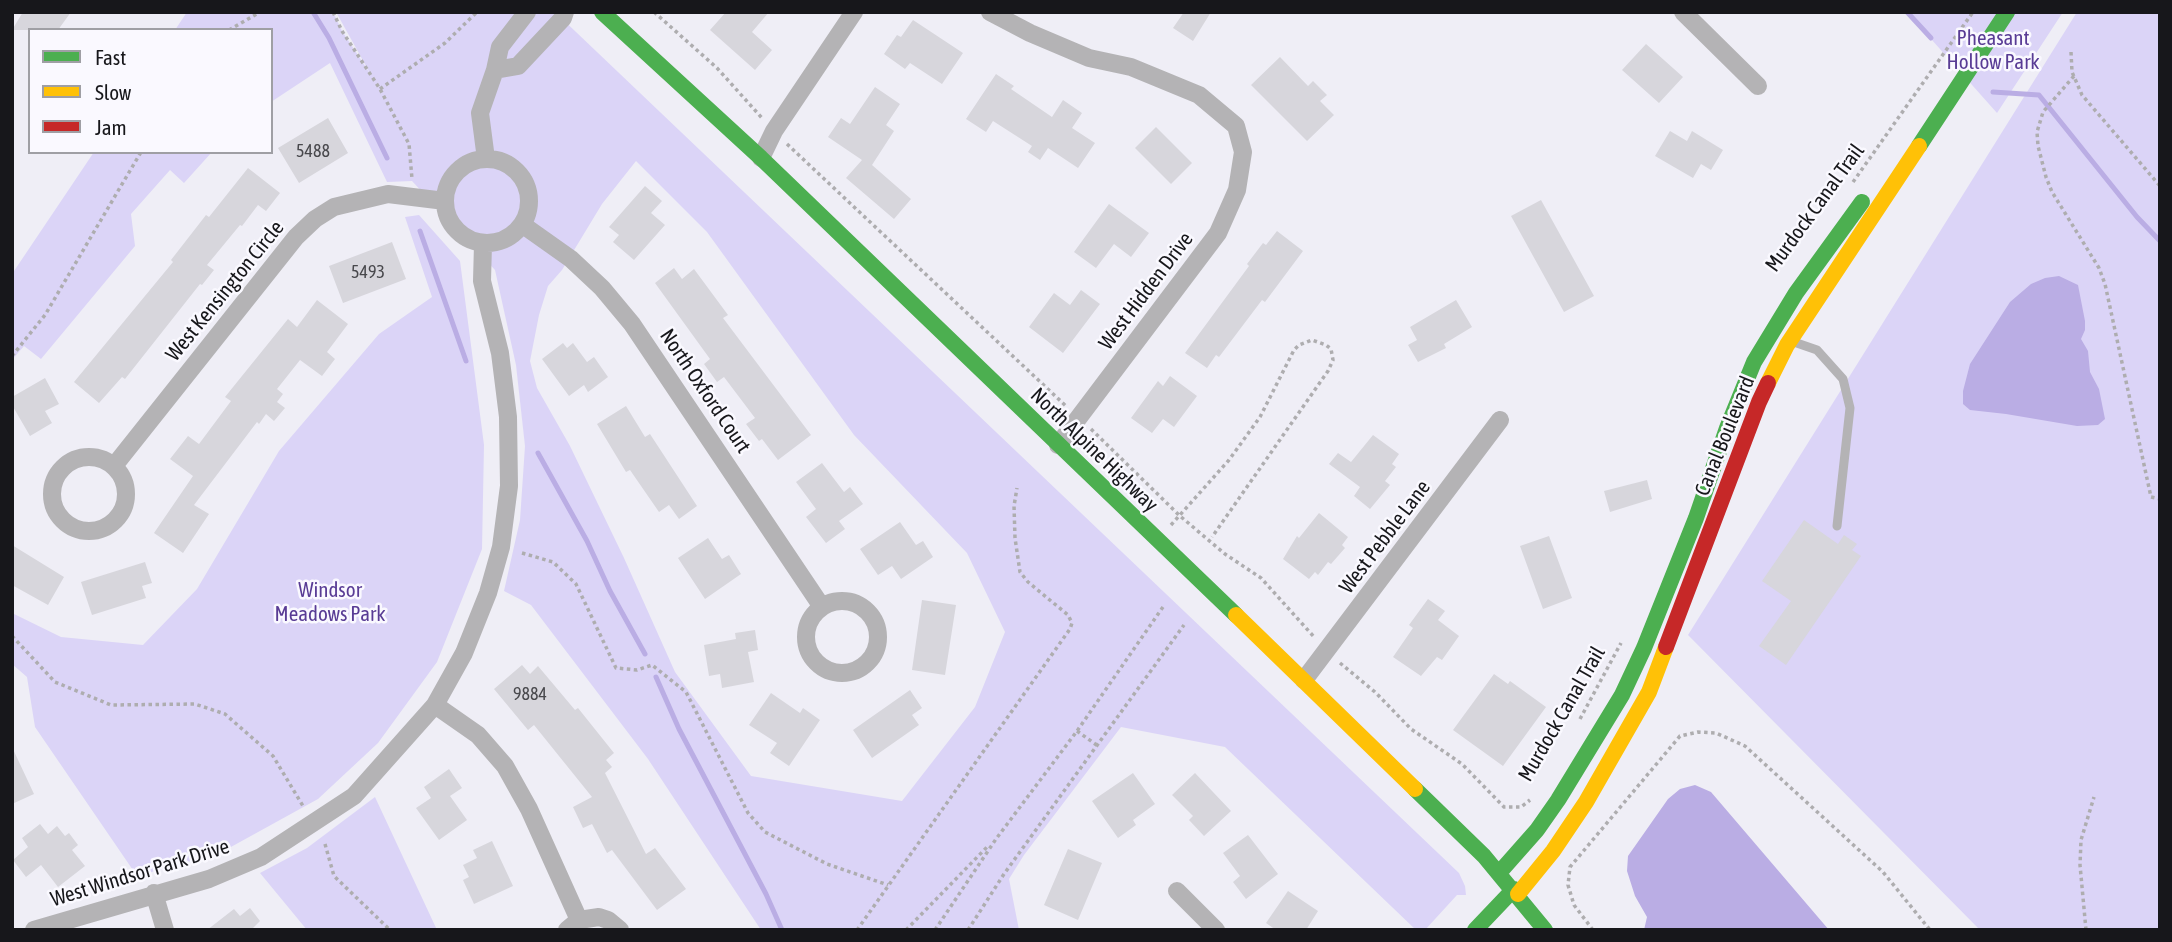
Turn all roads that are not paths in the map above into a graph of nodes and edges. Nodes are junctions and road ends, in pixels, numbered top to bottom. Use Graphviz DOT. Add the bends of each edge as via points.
graph roads {
  1 [pos="527,12"];
  2 [pos="565,12"];
  3 [pos="602,12"];
  4 [pos="854,12"];
  5 [pos="990,12"];
  6 [pos="1683,12"];
  7 [pos="1995,12"];
  8 [pos="2007,12"];
  9 [pos="495,70"];
  10 [pos="1758,86"];
  11 [pos="761,158"];
  12 [pos="486,159"];
  13 [pos="445,201"];
  14 [pos="523,225"];
  15 [pos="483,244"];
  16 [pos="1771,332"];
  17 [pos="1790,341"];
  18 [pos="1500,420"];
  19 [pos="1058,445"];
  20 [pos="114,466"];
  21 [pos="1837,526"];
  22 [pos="822,607"];
  23 [pos="1304,680"];
  24 [pos="435,705"];
  25 [pos="1499,873"];
  26 [pos="1177,891"];
  27 [pos="1516,892"];
  28 [pos="154,894"];
  29 [pos="573,925"];
  30 [pos="34,930"];
  31 [pos="165,930"];
  32 [pos="620,930"];
  33 [pos="1216,930"];
  34 [pos="1475,930"];
  35 [pos="1545,930"];
  1 -- 9 [label="street" via="500,47"];
  2 -- 9 [label="street" via="518,66"];
  3 -- 11 [label="main road, North Alpine Highway"];
  4 -- 11 [label="street" via="774,131"];
  5 -- 19 [label="street, West Hidden Drive" via="1088,58 1131,67 1199,95 1236,126 1243,152 1237,190 1218,233"];
  6 -- 10 [label="street"];
  7 -- 16 [label="main road, Canal Boulevard"];
  8 -- 17 [label="main road, Canal Boulevard"];
  9 -- 12 [label="street" via="480,113"];
  11 -- 19 [label="main road, North Alpine Highway"];
  12 -- 13 [label="street" via="457,172"];
  12 -- 14 [label="street" via="509,164 525,180 530,203"];
  13 -- 15 [label="street" via="456,230"];
  13 -- 20 [label="street, West Kensington Circle" via="388,194 334,207 315,219"];
  14 -- 15 [label="street" via="506,240"];
  14 -- 22 [label="street, North Oxford Court" via="571,259 632,324"];
  15 -- 24 [label="street, West Windsor Park Drive" via="482,281 500,353 508,417 509,486 501,547 488,593 464,653"];
  16 -- 17 [label="lane"];
  16 -- 25 [label="main road, Canal Boulevard" via="1741,393 1696,518 1622,695 1538,830"];
  17 -- 21 [label="lane" via="1817,350 1843,379 1850,408"];
  17 -- 27 [label="main road, Canal Boulevard" via="1759,402 1649,692 1586,802 1553,851"];
  18 -- 23 [label="street, West Pebble Lane"];
  19 -- 23 [label="main road, North Alpine Highway"];
  20 -- 20 [label="street" via="87,457 61,469 51,496 64,522 91,531 117,519 126,492"];
  22 -- 22 [label="street" via="807,633 806,643 815,661 838,673 856,671 877,649 872,617 854,603"];
  23 -- 25 [label="main road, North Alpine Highway"];
  24 -- 28 [label="street, West Windsor Park Drive" via="354,796 312,825 261,857 209,879"];
  24 -- 29 [label="street" via="478,735 505,766 529,809"];
  25 -- 27 [label="main road, North Alpine Highway"];
  26 -- 33 [label="street"];
  27 -- 34 [label="main road, Canal Boulevard"];
  27 -- 35 [label="main road, North Alpine Highway"];
  28 -- 30 [label="street, West Windsor Park Drive"];
  28 -- 31 [label="street"];
  29 -- 32 [label="street" via="599,917"];
}
